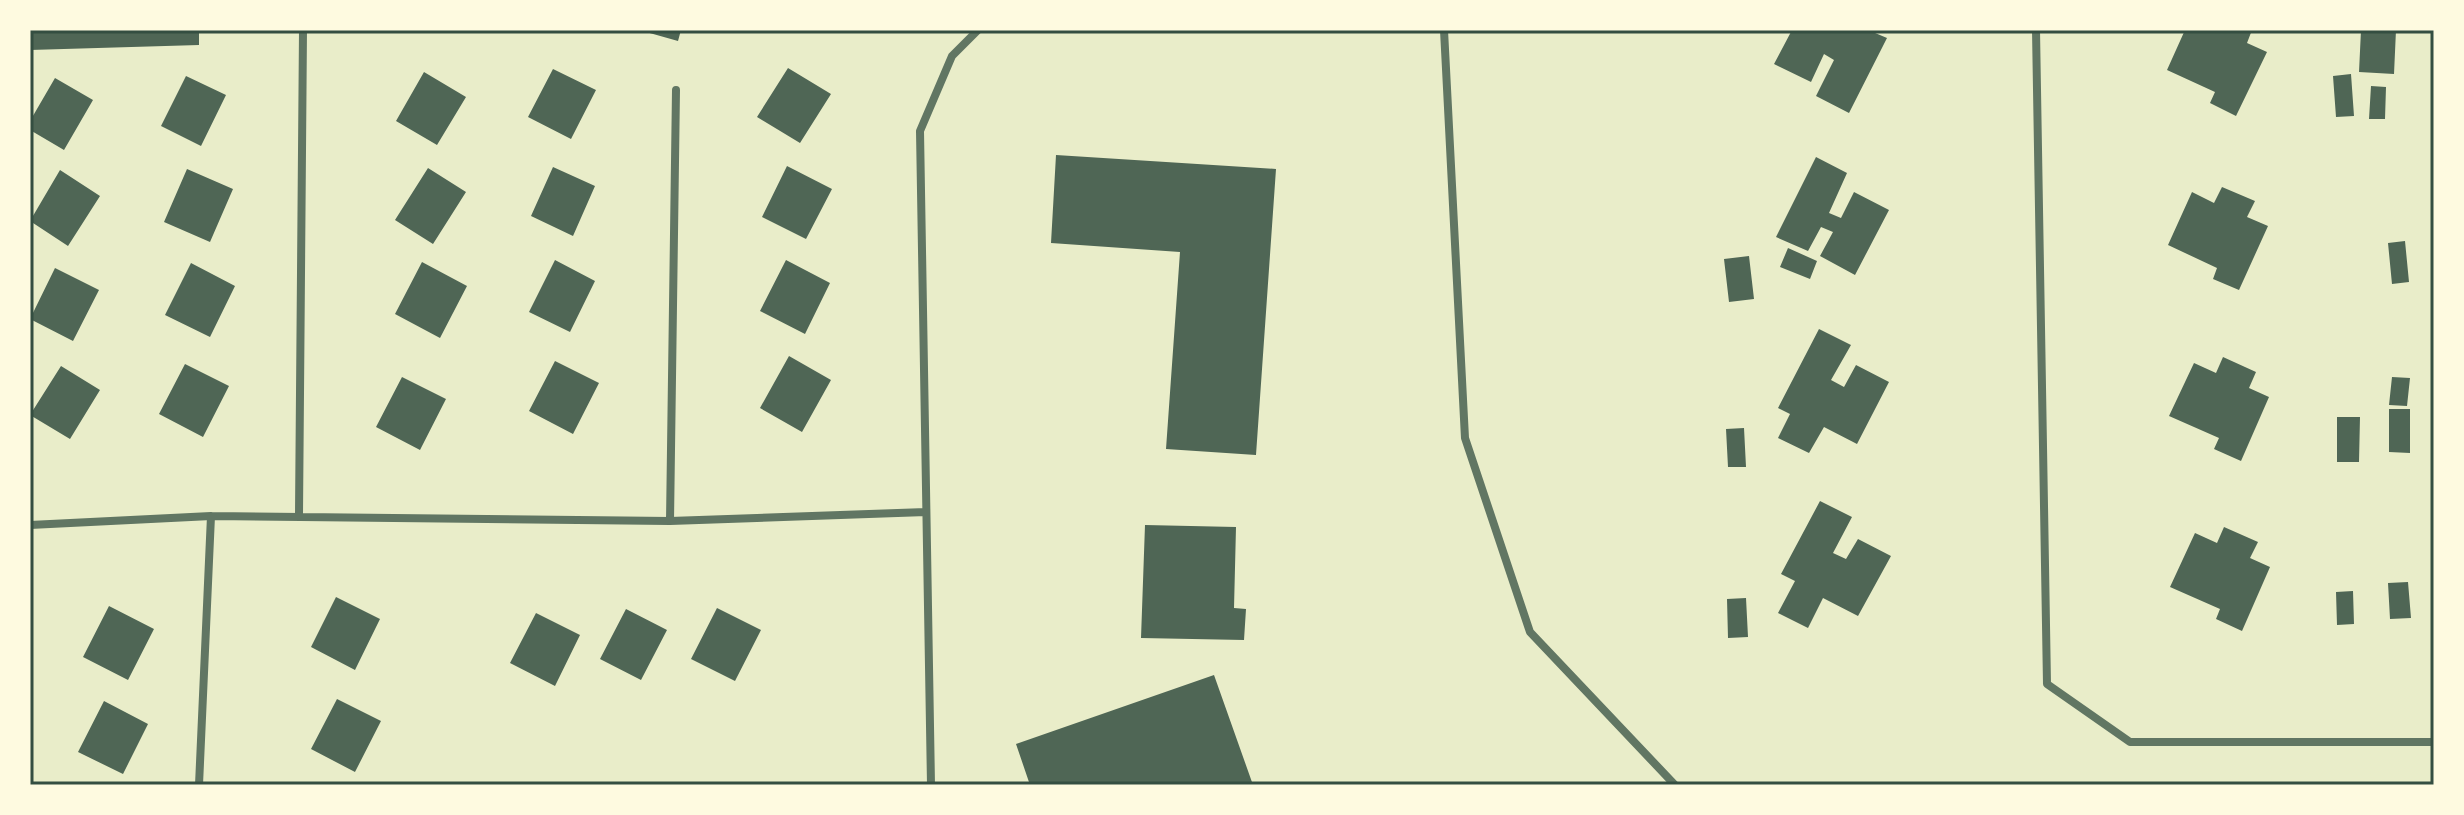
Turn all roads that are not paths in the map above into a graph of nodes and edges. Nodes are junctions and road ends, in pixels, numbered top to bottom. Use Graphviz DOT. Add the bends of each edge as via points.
graph roads {
  1 [pos="303,30"];
  2 [pos="978,30"];
  3 [pos="1444,30"];
  4 [pos="2036,30"];
  5 [pos="676,90"];
  6 [pos="926,512"];
  7 [pos="299,515"];
  8 [pos="211,516"];
  9 [pos="670,521"];
  10 [pos="30,525"];
  11 [pos="2434,742"];
  12 [pos="199,785"];
  13 [pos="931,785"];
  14 [pos="1675,785"];
  1 -- 7 [label="street"];
  2 -- 6 [label="street" via="952,56 920,131"];
  3 -- 14 [label="street" via="1465,438 1530,632"];
  4 -- 11 [label="street" via="2047,684 2130,742"];
  5 -- 9 [label="street"];
  6 -- 9 [label="street"];
  6 -- 13 [label="street"];
  7 -- 8 [label="street"];
  7 -- 9 [label="street"];
  8 -- 10 [label="street"];
  8 -- 12 [label="street"];
}
